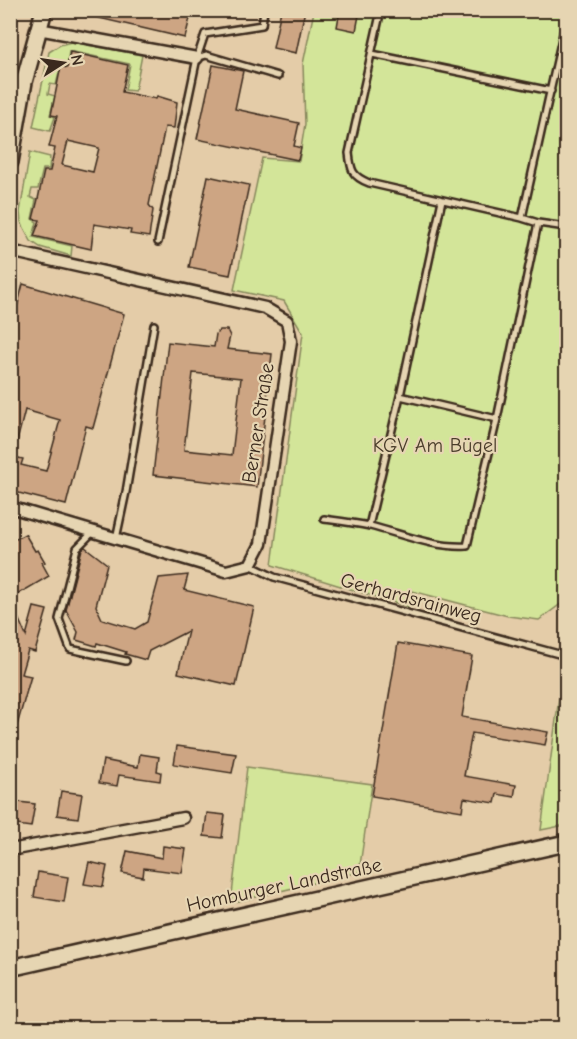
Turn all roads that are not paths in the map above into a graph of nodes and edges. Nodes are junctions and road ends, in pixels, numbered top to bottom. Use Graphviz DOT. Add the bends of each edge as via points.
graph roads {
  1 [pos="45,10"];
  2 [pos="264,10"];
  3 [pos="381,10"];
  4 [pos="567,20"];
  5 [pos="38,29"];
  6 [pos="372,54"];
  7 [pos="197,58"];
  8 [pos="278,76"];
  9 [pos="551,91"];
  10 [pos="15,108"];
  11 [pos="10,162"];
  12 [pos="442,200"];
  13 [pos="522,218"];
  14 [pos="538,223"];
  15 [pos="566,227"];
  16 [pos="158,242"];
  17 [pos="10,251"];
  18 [pos="154,325"];
  19 [pos="400,396"];
  20 [pos="497,419"];
  21 [pos="10,507"];
  22 [pos="324,519"];
  23 [pos="369,526"];
  24 [pos="93,532"];
  25 [pos="116,539"];
  26 [pos="250,565"];
  27 [pos="567,656"];
  28 [pos="126,662"];
  29 [pos="183,818"];
  30 [pos="567,843"];
  31 [pos="10,850"];
  32 [pos="10,968"];
  1 -- 5 [label="street"];
  2 -- 7 [label="lane" via="262,25 205,34"];
  3 -- 6 [label="lane"];
  4 -- 9 [label="lane"];
  5 -- 7 [label="street"];
  5 -- 10 [label="street"];
  6 -- 9 [label="lane"];
  6 -- 12 [label="lane" via="349,153 351,169 369,183"];
  7 -- 8 [label="lane" via="206,55"];
  7 -- 16 [label="lane"];
  9 -- 13 [label="lane"];
  10 -- 11 [label="street"];
  12 -- 13 [label="lane"];
  12 -- 19 [label="lane"];
  13 -- 14 [label="lane"];
  14 -- 15 [label="lane"];
  14 -- 20 [label="lane"];
  17 -- 26 [label="street, Berner Straße" via="265,308 287,321 291,341 261,544"];
  18 -- 25 [label="lane"];
  19 -- 20 [label="lane"];
  19 -- 23 [label="lane"];
  20 -- 23 [label="lane" via="467,546 424,541"];
  21 -- 24 [label="street"];
  22 -- 23 [label="lane"];
  24 -- 25 [label="street"];
  24 -- 28 [label="lane" via="77,548 59,620 70,649"];
  25 -- 26 [label="street" via="226,571"];
  26 -- 27 [label="lane, Gerhardsrainweg" via="274,576"];
  29 -- 31 [label="street"];
  30 -- 32 [label="street, Homburger Landstraße"];
}
